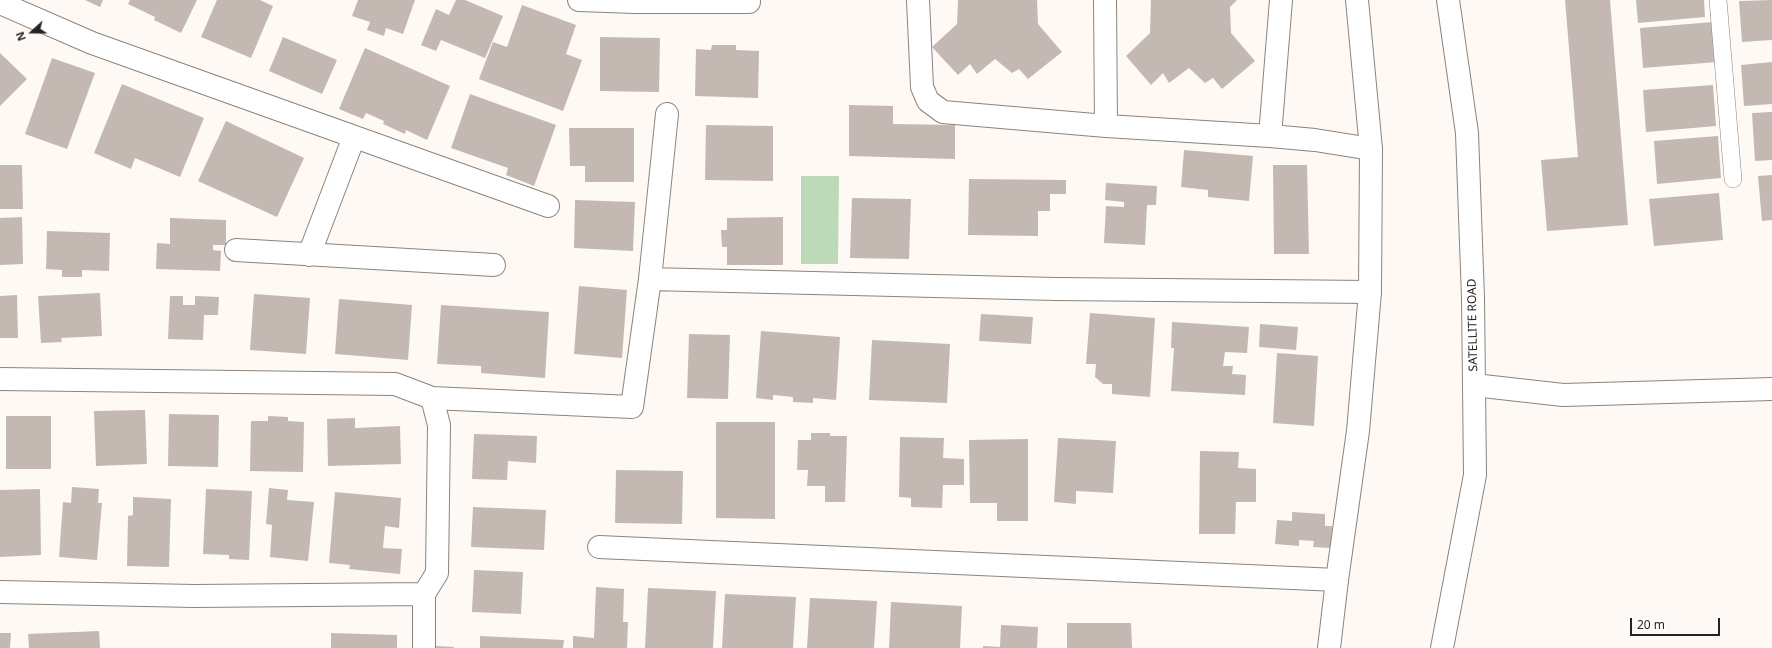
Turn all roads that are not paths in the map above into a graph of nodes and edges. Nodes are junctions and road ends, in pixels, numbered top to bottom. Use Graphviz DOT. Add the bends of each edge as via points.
graph roads {
  1 [pos="579,0"];
  2 [pos="918,0"];
  3 [pos="1105,0"];
  4 [pos="1281,0"];
  5 [pos="1357,0"];
  6 [pos="1448,0"];
  7 [pos="1718,0"];
  8 [pos="635,1"];
  9 [pos="749,2"];
  10 [pos="0,3"];
  11 [pos="667,114"];
  12 [pos="1106,126"];
  13 [pos="1270,136"];
  14 [pos="354,137"];
  15 [pos="1371,150"];
  16 [pos="1733,179"];
  17 [pos="548,206"];
  18 [pos="236,250"];
  19 [pos="309,254"];
  20 [pos="494,265"];
  21 [pos="650,279"];
  22 [pos="1370,292"];
  23 [pos="0,379"];
  24 [pos="1474,385"];
  25 [pos="1772,390"];
  26 [pos="432,398"];
  27 [pos="598,547"];
  28 [pos="1337,580"];
  29 [pos="0,592"];
  30 [pos="424,594"];
  31 [pos="424,648"];
  32 [pos="1329,648"];
  33 [pos="1442,648"];
  1 -- 8 [label="street"];
  2 -- 12 [label="street" via="922,87 928,101 943,112"];
  3 -- 12 [label="street"];
  4 -- 13 [label="street"];
  5 -- 15 [label="street"];
  6 -- 24 [label="street, SATELLITE ROAD" via="1467,133"];
  7 -- 16 [label="lane"];
  8 -- 9 [label="street"];
  10 -- 14 [label="street" via="92,43"];
  11 -- 21 [label="street"];
  12 -- 13 [label="street"];
  13 -- 15 [label="street" via="1315,140"];
  14 -- 17 [label="street"];
  14 -- 19 [label="street"];
  15 -- 22 [label="street"];
  18 -- 19 [label="street"];
  19 -- 20 [label="street"];
  21 -- 22 [label="street" via="1056,289"];
  21 -- 26 [label="street" via="632,407"];
  22 -- 28 [label="street" via="1358,431"];
  23 -- 26 [label="street" via="395,384"];
  24 -- 25 [label="street" via="1563,395"];
  24 -- 33 [label="street, SATELLITE ROAD" via="1475,475"];
  26 -- 30 [label="street" via="439,425 437,573"];
  27 -- 28 [label="street"];
  28 -- 32 [label="street"];
  29 -- 30 [label="street" via="194,596"];
  30 -- 31 [label="street"];
}
